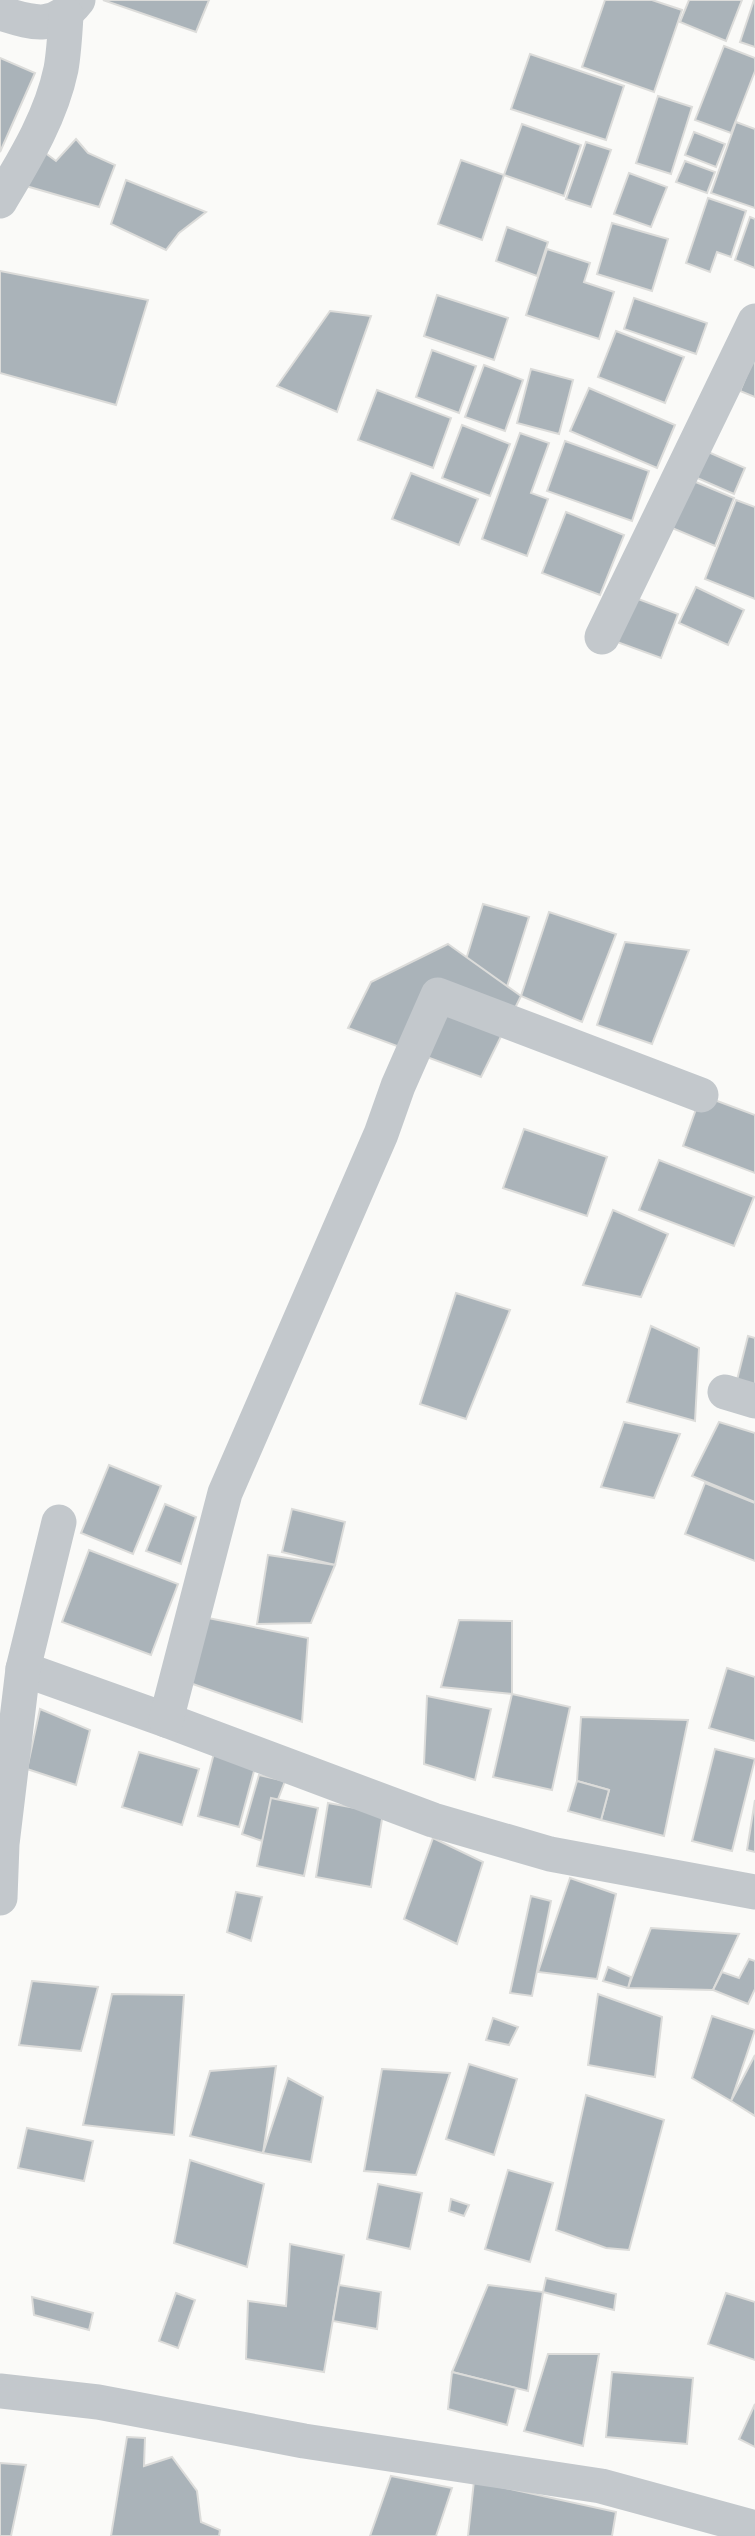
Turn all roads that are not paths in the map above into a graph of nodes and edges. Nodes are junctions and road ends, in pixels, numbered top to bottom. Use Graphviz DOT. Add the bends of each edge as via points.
graph roads {
  1 [pos="72,8"];
  2 [pos="0,13"];
  3 [pos="0,201"];
  4 [pos="755,321"];
  5 [pos="602,637"];
  6 [pos="701,1096"];
  7 [pos="59,1522"];
  8 [pos="23,1669"];
  9 [pos="166,1720"];
  10 [pos="755,1892"];
  11 [pos="0,1898"];
  12 [pos="0,2391"];
  13 [pos="755,2528"];
  1 -- 2 [label="street" via="30,22"];
  1 -- 3 [label="street" via="50,106"];
  4 -- 5 [label="street"];
  6 -- 9 [label="street" via="438,995 225,1493"];
  7 -- 8 [label="street"];
  8 -- 9 [label="street"];
  8 -- 11 [label="street"];
  9 -- 10 [label="street" via="433,1820 550,1854"];
  12 -- 13 [label="street" via="98,2402 304,2441 601,2486"];
}
